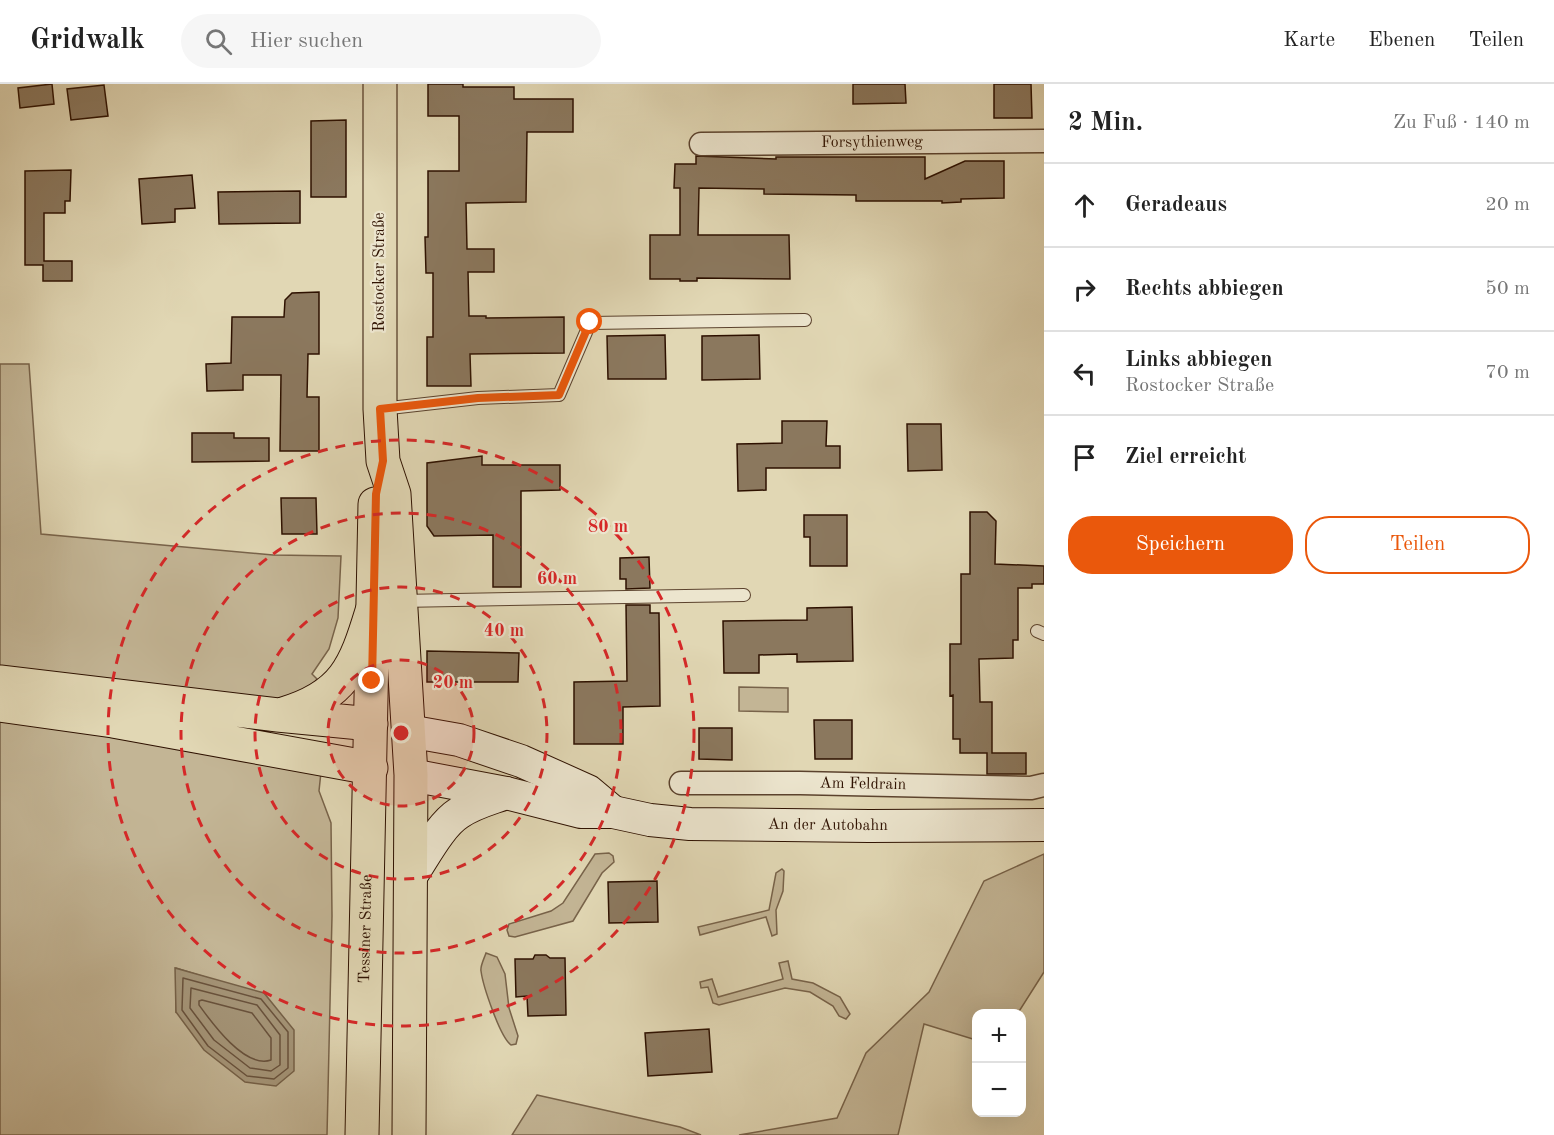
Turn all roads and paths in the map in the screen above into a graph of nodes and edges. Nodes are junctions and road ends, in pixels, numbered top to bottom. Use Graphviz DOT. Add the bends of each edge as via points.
graph roads {
  1 [pos="380,84"];
  2 [pos="1044,141"];
  3 [pos="701,144"];
  4 [pos="805,320"];
  5 [pos="380,409"];
  6 [pos="744,595"];
  7 [pos="386,606"];
  8 [pos="0,682"];
  9 [pos="0,705"];
  10 [pos="278,715"];
  11 [pos="371,724"];
  12 [pos="408,732"];
  13 [pos="371,768"];
  14 [pos="411,775"];
  15 [pos="681,783"];
  16 [pos="1044,785"];
  17 [pos="506,793"];
  18 [pos="613,812"];
  19 [pos="1044,825"];
  20 [pos="411,876"];
  21 [pos="362,1135"];
  22 [pos="409,1135"];
  1 -- 5 [label="main road, Rostocker Straße"];
  2 -- 3 [label="street, Forsythienweg"];
  4 -- 5 [label="lane" via="590,322 559,395 478,398"];
  5 -- 7 [label="main road, Rostocker Straße" via="383,461 376,494"];
  6 -- 7 [label="lane"];
  7 -- 10 [label="main road" via="344,678 308,706"];
  7 -- 11 [label="main road, Rostocker Straße"];
  7 -- 12 [label="main road, Rostocker Straße"];
  8 -- 10 [label="main road"];
  9 -- 13 [label="main road"];
  10 -- 11 [label="main road"];
  11 -- 12 [label="main road"];
  11 -- 13 [label="main road, Tessiner Straße"];
  12 -- 14 [label="main road, Rostocker Straße"];
  12 -- 18 [label="street, An der Autobahn" via="459,740 521,761 588,791"];
  13 -- 14 [label="main road"];
  13 -- 21 [label="main road, Tessiner Straße"];
  14 -- 17 [label="street, An der Autobahn"];
  14 -- 20 [label="main road"];
  15 -- 16 [label="street, Am Feldrain" via="1031,788"];
  17 -- 18 [label="street, An der Autobahn" via="581,812"];
  17 -- 20 [label="street" via="457,813"];
  18 -- 19 [label="street, An der Autobahn" via="650,820 741,826"];
  20 -- 22 [label="main road"];
}
